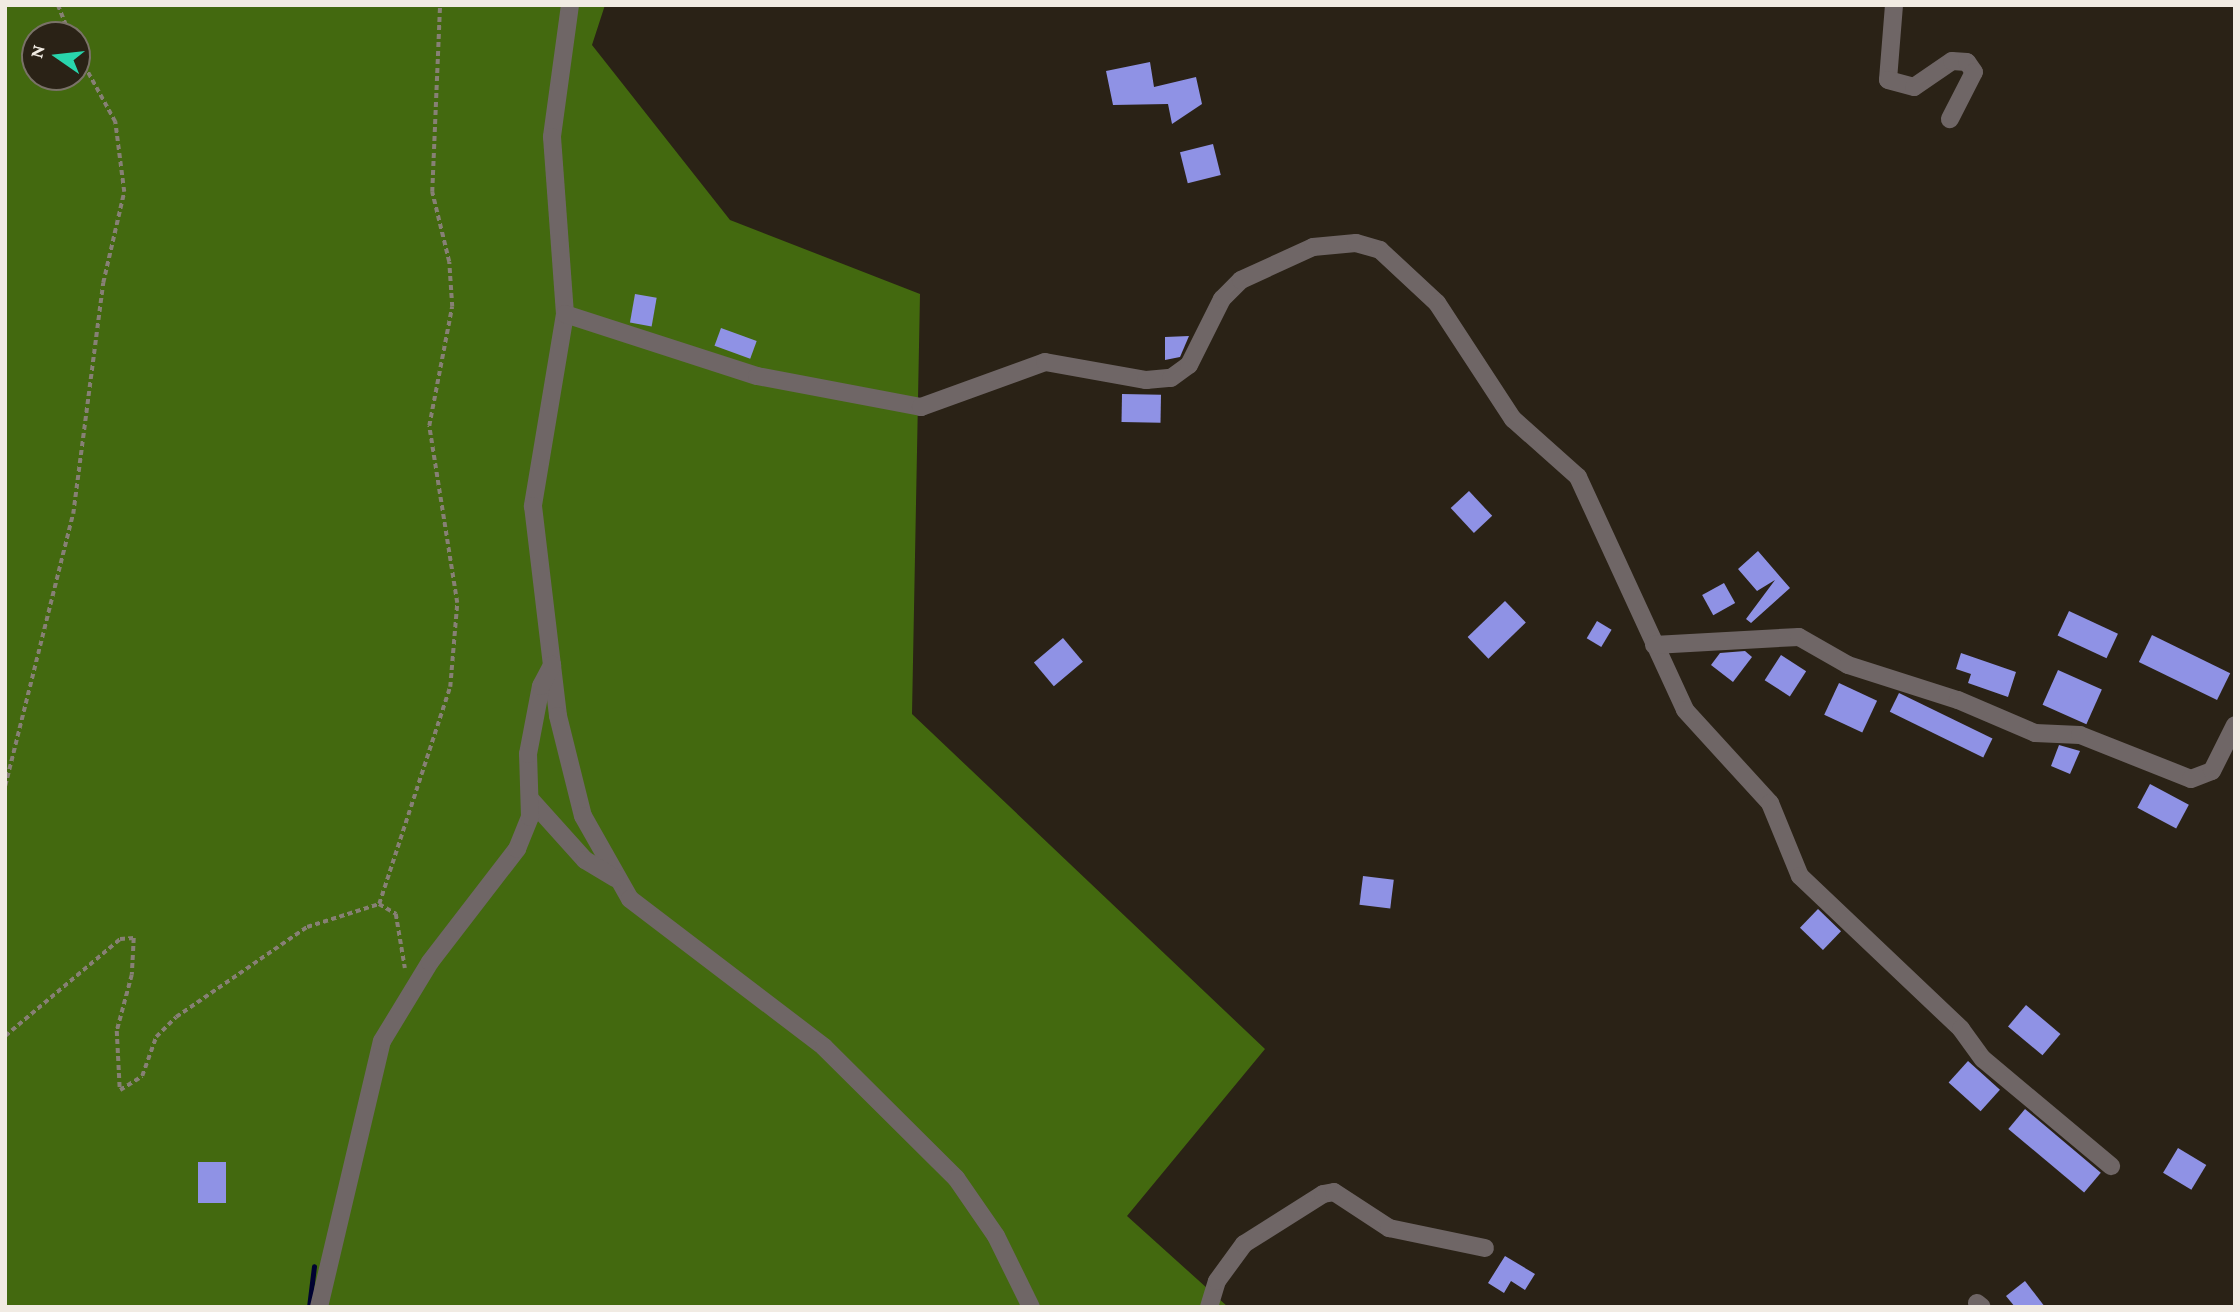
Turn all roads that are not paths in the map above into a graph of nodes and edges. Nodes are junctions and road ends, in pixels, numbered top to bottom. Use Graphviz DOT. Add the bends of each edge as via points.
graph roads {
  1 [pos="570,5"];
  2 [pos="1895,5"];
  3 [pos="1950,120"];
  4 [pos="565,314"];
  5 [pos="1654,645"];
  6 [pos="552,665"];
  7 [pos="2235,725"];
  8 [pos="531,800"];
  9 [pos="615,878"];
  10 [pos="2111,1166"];
  11 [pos="1485,1248"];
  12 [pos="320,1307"];
  13 [pos="1031,1307"];
  14 [pos="1209,1307"];
  1 -- 4 [label="street" via="552,137"];
  2 -- 3 [label="street" via="1888,80 1914,87 1952,61 1967,62 1973,72"];
  4 -- 5 [label="street" via="757,376 921,407 1045,362 1146,380 1171,378 1189,365 1222,299 1241,280 1313,247 1370,246 1424,289 1504,407 1578,477"];
  4 -- 6 [label="street" via="533,506"];
  5 -- 7 [label="street" via="1799,637 1847,665 1958,700 2035,733 2080,734 2191,779 2212,771"];
  5 -- 10 [label="street" via="1685,710 1777,814 1800,876 1961,1029 1983,1059"];
  6 -- 8 [label="street" via="541,686 528,754"];
  6 -- 9 [label="street" via="573,786"];
  8 -- 9 [label="street" via="585,860"];
  8 -- 12 [label="street" via="516,849 430,962 382,1041"];
  9 -- 13 [label="street" via="653,921 824,1048 909,1129 975,1203"];
  11 -- 14 [label="street" via="1389,1228 1334,1192 1323,1194 1244,1244 1217,1281"];
}
